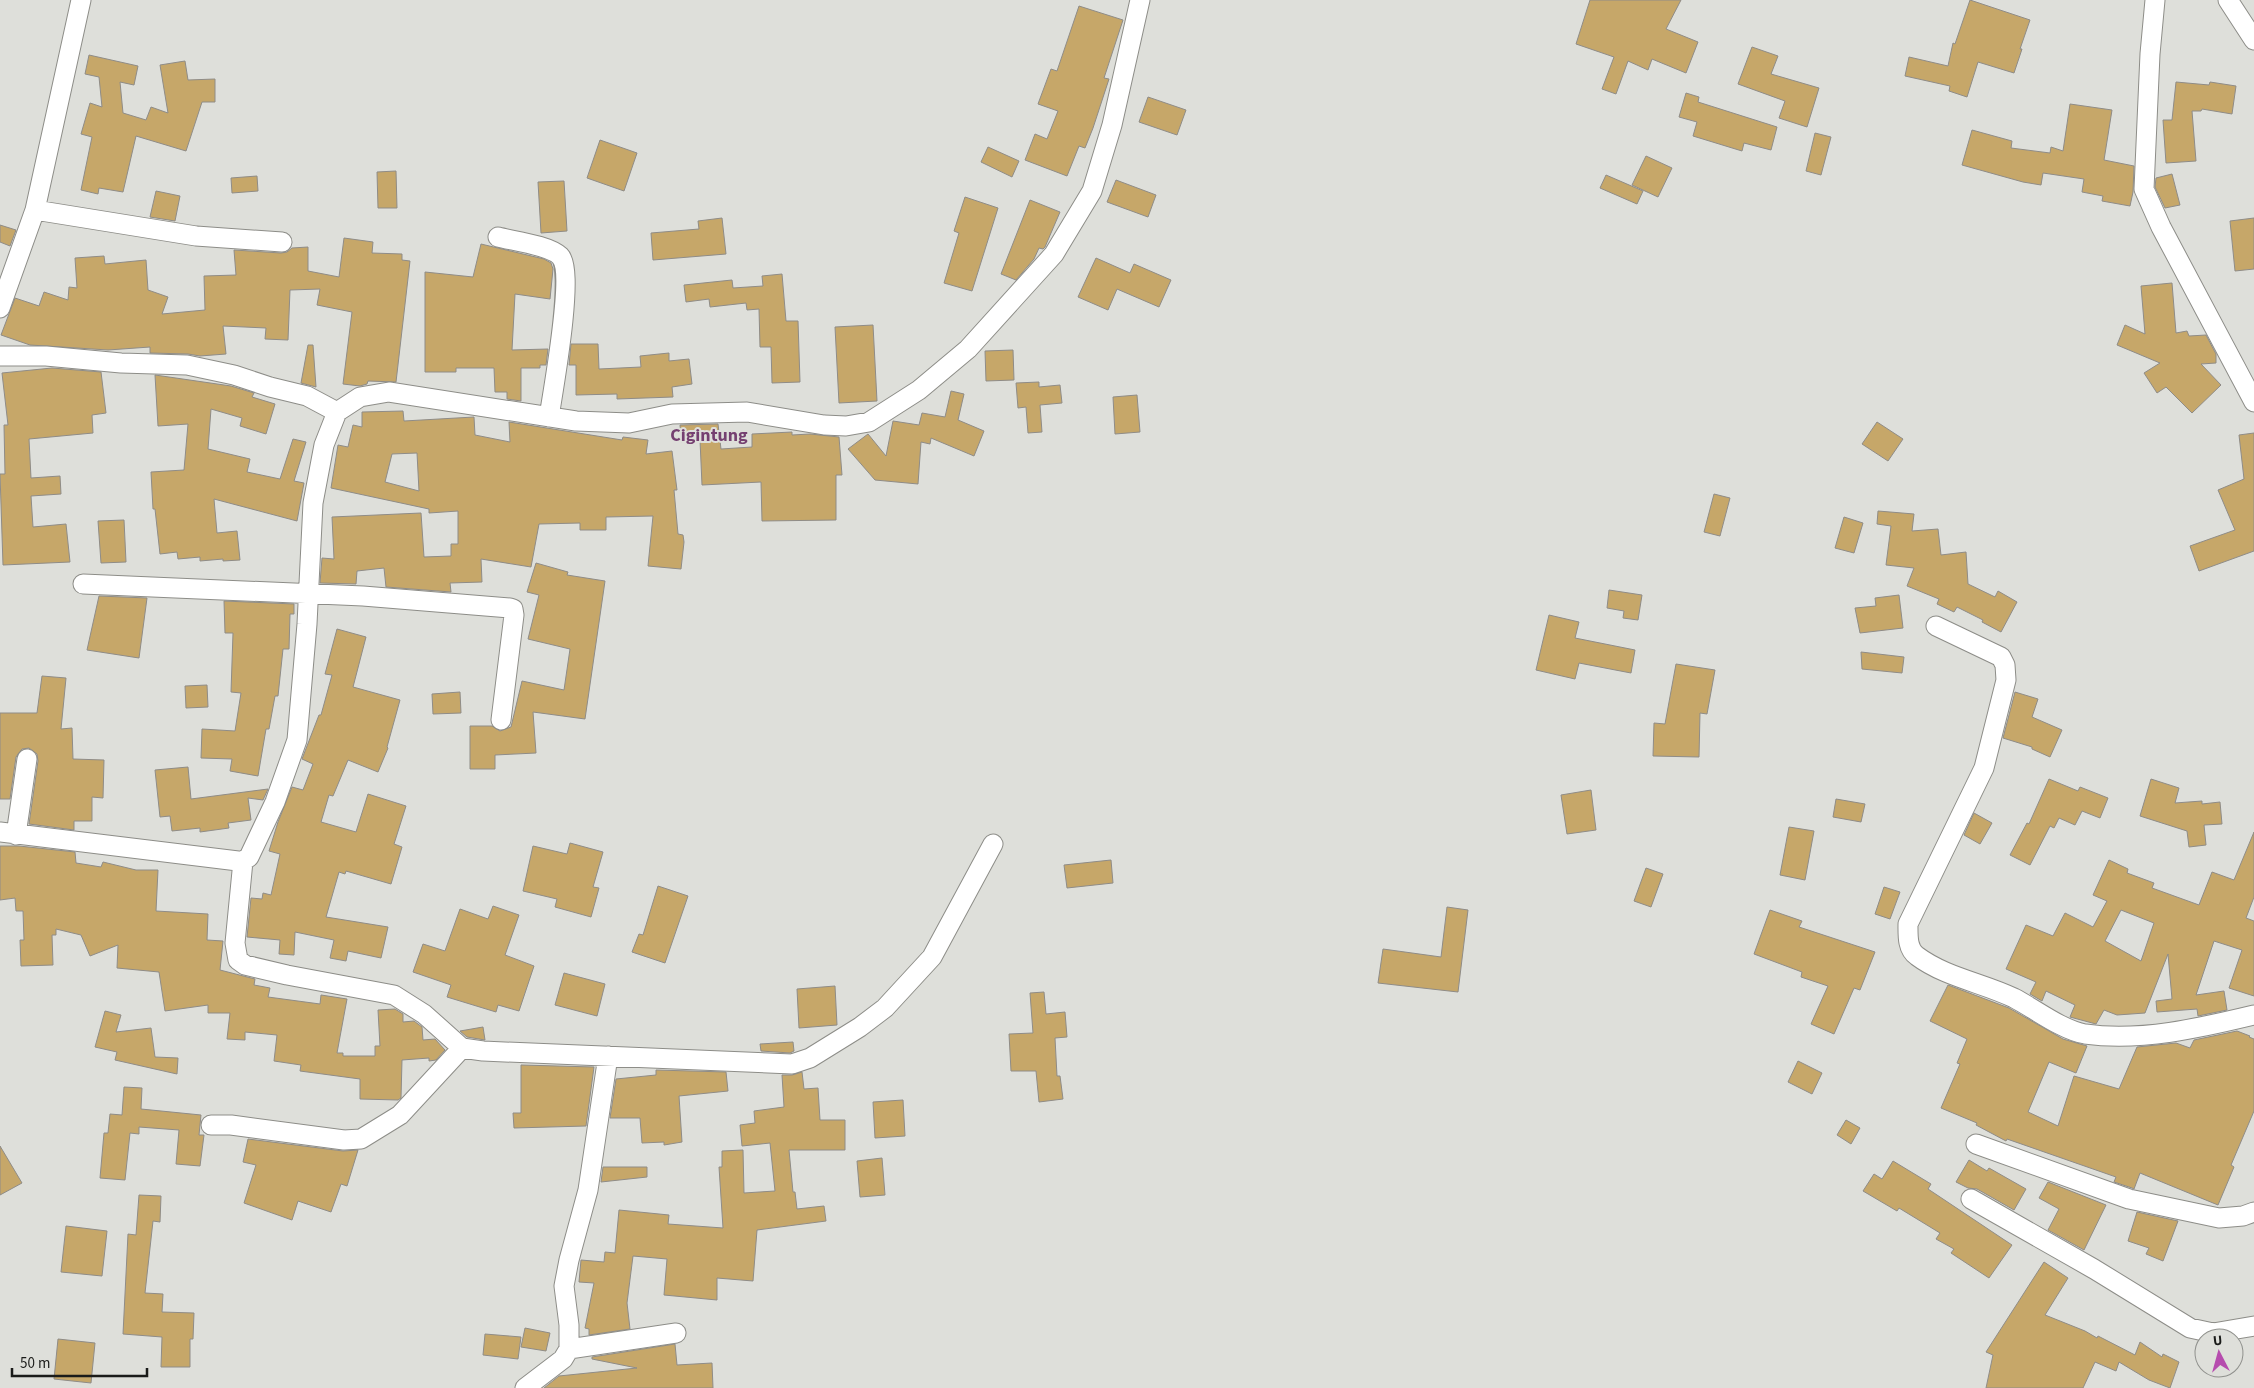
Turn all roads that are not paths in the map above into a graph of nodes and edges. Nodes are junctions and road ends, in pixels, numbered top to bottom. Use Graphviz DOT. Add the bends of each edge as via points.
graph roads {
  1 [pos="81,0"];
  2 [pos="1140,0"];
  3 [pos="2155,0"];
  4 [pos="2228,0"];
  5 [pos="2254,40"];
  6 [pos="35,210"];
  7 [pos="498,237"];
  8 [pos="282,242"];
  9 [pos="0,308"];
  10 [pos="0,356"];
  11 [pos="2254,402"];
  12 [pos="337,412"];
  13 [pos="549,417"];
  14 [pos="83,584"];
  15 [pos="308,594"];
  16 [pos="1936,626"];
  17 [pos="501,720"];
  18 [pos="28,759"];
  19 [pos="8,833"];
  20 [pos="993,844"];
  21 [pos="243,861"];
  22 [pos="2254,1016"];
  23 [pos="462,1048"];
  24 [pos="608,1056"];
  25 [pos="211,1125"];
  26 [pos="1976,1144"];
  27 [pos="1971,1199"];
  28 [pos="2254,1212"];
  29 [pos="2254,1326"];
  30 [pos="676,1332"];
  31 [pos="569,1349"];
  32 [pos="524,1388"];
  1 -- 6 [label="street"];
  2 -- 13 [label="street" via="1112,125 1092,191 1054,254 968,349 919,390 869,422 846,426 747,412 672,414 629,423"];
  3 -- 11 [label="street" via="2144,189"];
  4 -- 5 [label="street"];
  6 -- 8 [label="street" via="196,236"];
  6 -- 9 [label="street"];
  7 -- 13 [label="street" via="553,251 561,256 566,268 563,320"];
  10 -- 12 [label="street" via="187,366 234,375 307,396"];
  12 -- 13 [label="street" via="360,396 389,392"];
  12 -- 15 [label="street" via="324,445 313,503"];
  14 -- 15 [label="street"];
  15 -- 17 [label="street" via="513,609"];
  15 -- 21 [label="street" via="297,740 253,853"];
  16 -- 22 [label="street" via="2001,656 2006,680 1984,768 1908,924 1909,945 1915,955 1942,970 2013,998 2083,1034 2142,1035"];
  18 -- 19 [label="street"];
  19 -- 21 [label="street"];
  20 -- 24 [label="street" via="932,957 885,1008 810,1058 792,1064"];
  21 -- 23 [label="street" via="235,943 238,960 253,967 394,995 424,1014"];
  23 -- 24 [label="street"];
  23 -- 25 [label="street" via="400,1115 361,1139 344,1140"];
  24 -- 31 [label="street" via="588,1190 564,1286"];
  26 -- 28 [label="street" via="2128,1199 2219,1218"];
  27 -- 29 [label="street" via="2190,1328 2213,1333"];
  30 -- 31 [label="street"];
  31 -- 32 [label="street" via="563,1358"];
}
